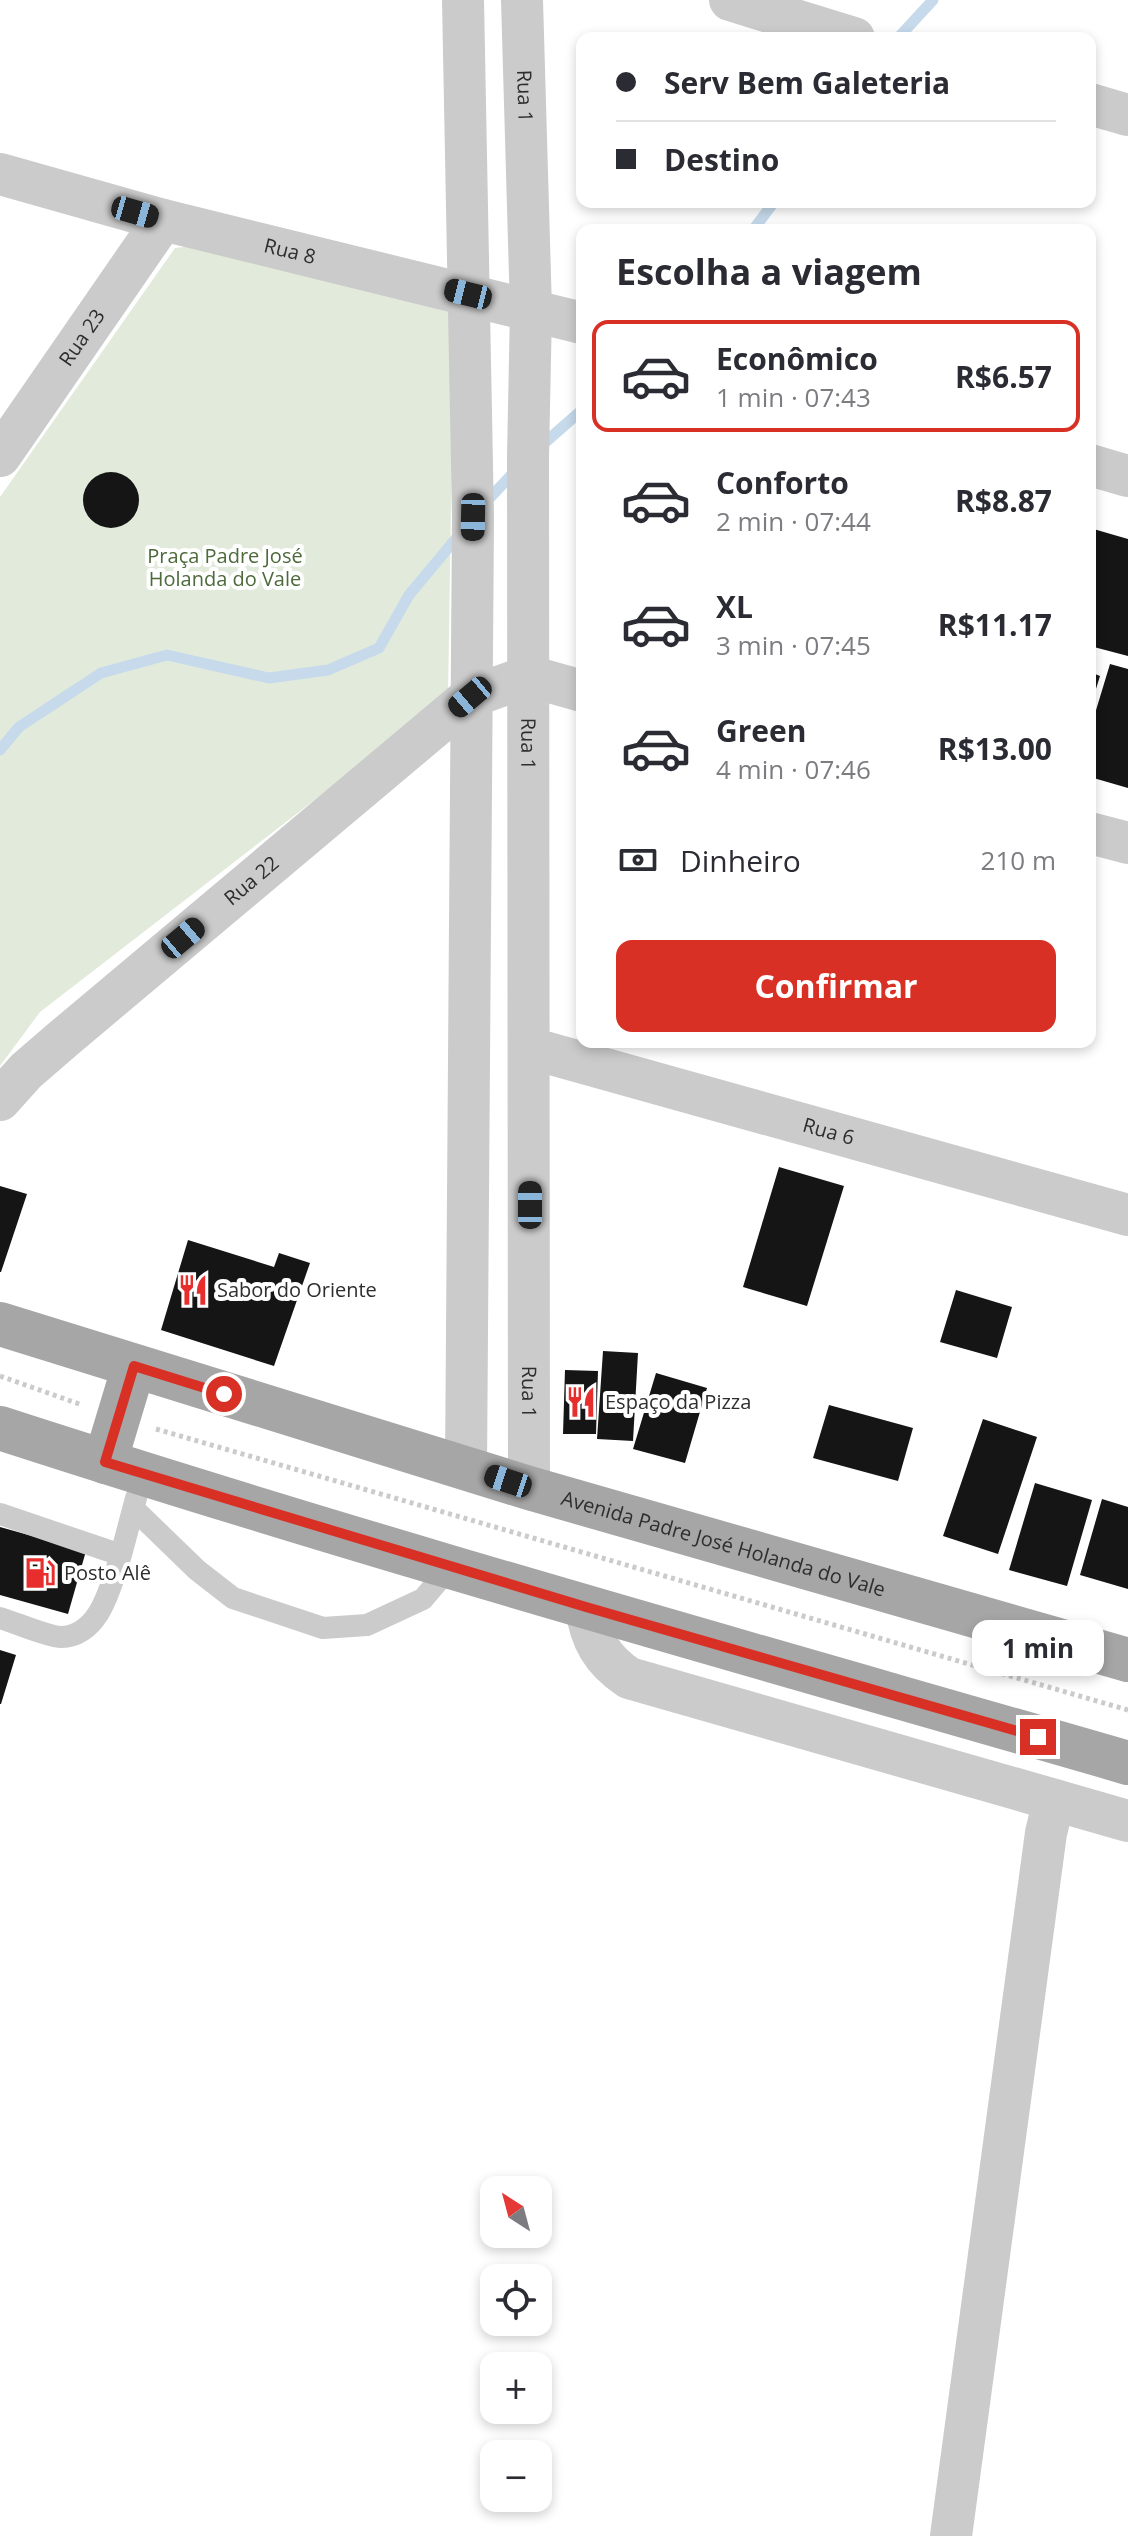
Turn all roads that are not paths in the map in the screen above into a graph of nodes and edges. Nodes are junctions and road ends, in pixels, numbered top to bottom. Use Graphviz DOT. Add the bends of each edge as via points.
graph roads {
  1 [pos="463,0"];
  2 [pos="522,0"];
  3 [pos="730,0"];
  4 [pos="834,32"];
  5 [pos="1096,106"];
  6 [pos="1128,115"];
  7 [pos="0,174"];
  8 [pos="163,220"];
  9 [pos="468,294"];
  10 [pos="531,310"];
  11 [pos="576,321"];
  12 [pos="0,456"];
  13 [pos="1096,467"];
  14 [pos="1128,476"];
  15 [pos="529,676"];
  16 [pos="576,689"];
  17 [pos="470,697"];
  18 [pos="1096,835"];
  19 [pos="1128,843"];
  20 [pos="530,1048"];
  21 [pos="0,1100"];
  22 [pos="1128,1215"];
  23 [pos="0,1324"];
  24 [pos="134,1366"];
  25 [pos="0,1428"];
  26 [pos="466,1468"];
  27 [pos="126,1481"];
  28 [pos="529,1488"];
  29 [pos="0,1514"];
  30 [pos="121,1555"];
  31 [pos="451,1566"];
  32 [pos="586,1607"];
  33 [pos="0,1618"];
  34 [pos="1128,1660"];
  35 [pos="1128,1763"];
  36 [pos="1054,1800"];
  37 [pos="1128,1821"];
  38 [pos="951,2536"];
  1 -- 9 [label="street"];
  2 -- 10 [label="street, Rua 1"];
  3 -- 4 [label="street"];
  5 -- 6 [label="street"];
  7 -- 8 [label="street, Rua 8"];
  8 -- 9 [label="street, Rua 8"];
  8 -- 12 [label="street, Rua 23"];
  9 -- 10 [label="street, Rua 8"];
  9 -- 17 [label="street"];
  10 -- 11 [label="street, Rua 8"];
  10 -- 15 [label="street, Rua 1"];
  13 -- 14 [label="street"];
  15 -- 16 [label="street"];
  15 -- 17 [label="street"];
  15 -- 20 [label="street, Rua 1"];
  17 -- 21 [label="street, Rua 22" via="63,1039"];
  17 -- 26 [label="street"];
  18 -- 19 [label="street"];
  20 -- 22 [label="street, Rua 6"];
  20 -- 28 [label="street, Rua 1"];
  23 -- 24 [label="main road, Avenida Padre José Holanda do Vale"];
  24 -- 26 [label="main road, Avenida Padre José Holanda do Vale"];
  24 -- 27 [label="main road" via="118,1418"];
  25 -- 27 [label="main road"];
  26 -- 28 [label="main road, Avenida Padre José Holanda do Vale"];
  27 -- 30 [label="lane"];
  27 -- 31 [label="main road"];
  27 -- 31 [label="lane" via="197,1570 233,1598 323,1628 367,1625 423,1599"];
  28 -- 34 [label="main road, Avenida Padre José Holanda do Vale"];
  29 -- 30 [label="lane"];
  30 -- 33 [label="lane" via="101,1611 81,1631 60,1637"];
  31 -- 32 [label="main road"];
  32 -- 35 [label="main road"];
  32 -- 36 [label="street" via="588,1625 603,1656 629,1678"];
  36 -- 37 [label="street"];
  36 -- 38 [label="street"];
}
